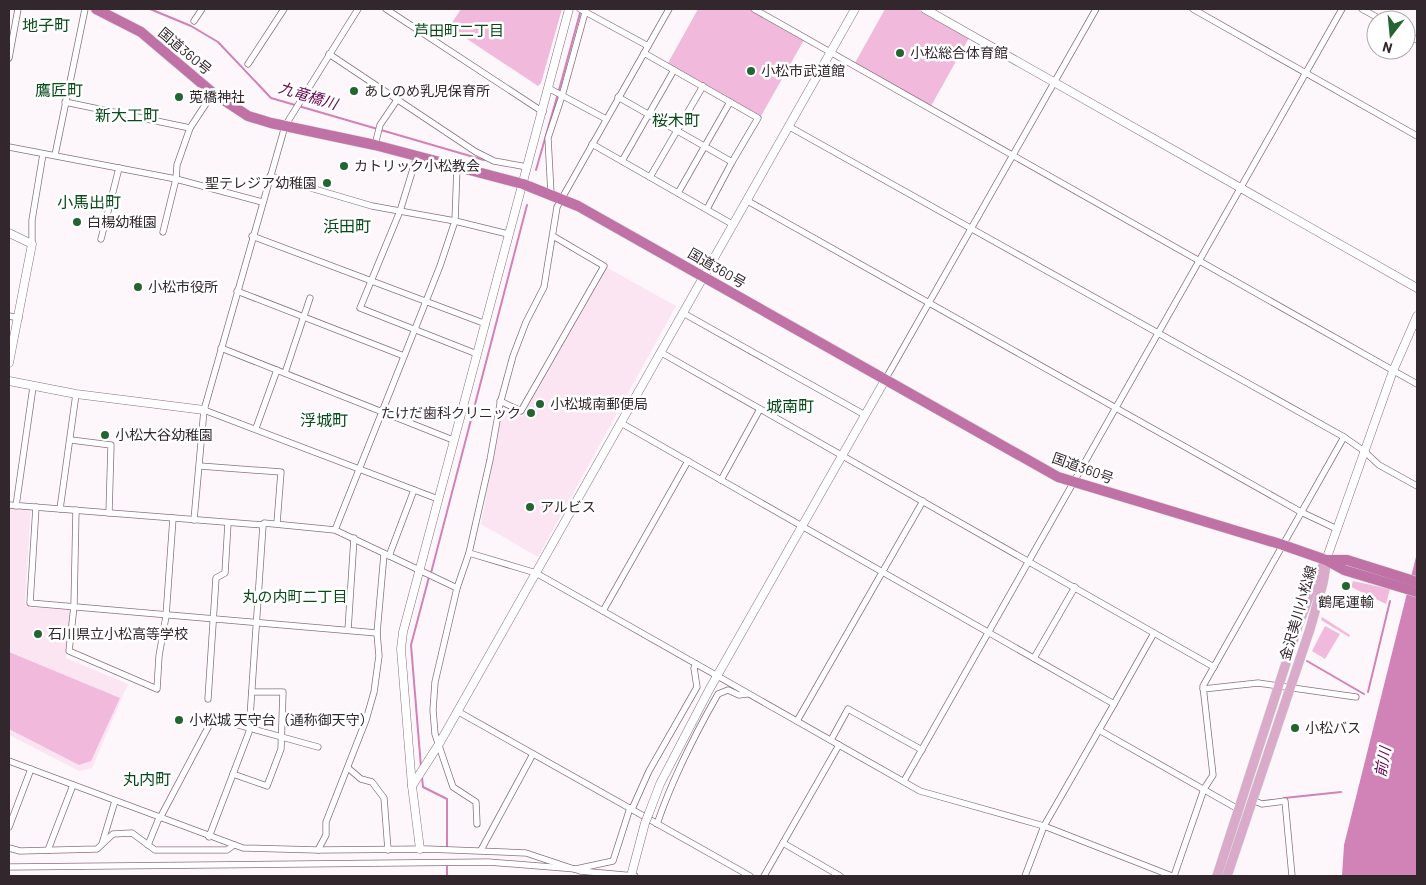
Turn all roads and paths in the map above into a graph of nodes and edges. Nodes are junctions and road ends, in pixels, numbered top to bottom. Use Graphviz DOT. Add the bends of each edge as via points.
graph roads {
  1 [pos="18,9"];
  2 [pos="85,9"];
  3 [pos="96,9"];
  4 [pos="202,9"];
  5 [pos="284,9"];
  6 [pos="358,9"];
  7 [pos="386,9"];
  8 [pos="569,9"];
  9 [pos="667,9"];
  10 [pos="754,9"];
  11 [pos="855,9"];
  12 [pos="925,9"];
  13 [pos="1096,9"];
  14 [pos="1193,9"];
  15 [pos="1342,9"];
  16 [pos="584,10"];
  17 [pos="194,21"];
  18 [pos="648,46"];
  19 [pos="644,52"];
  20 [pos="830,52"];
  21 [pos="329,54"];
  22 [pos="9,58"];
  23 [pos="248,64"];
  24 [pos="674,70"];
  25 [pos="1304,72"];
  26 [pos="1054,83"];
  27 [pos="703,86"];
  28 [pos="550,89"];
  29 [pos="213,93"];
  30 [pos="562,96"];
  31 [pos="618,97"];
  32 [pos="397,100"];
  33 [pos="65,102"];
  34 [pos="730,102"];
  35 [pos="543,112"];
  36 [pos="649,114"];
  37 [pos="606,119"];
  38 [pos="285,126"];
  39 [pos="788,126"];
  40 [pos="190,128"];
  41 [pos="677,130"];
  42 [pos="1417,136"];
  43 [pos="592,144"];
  44 [pos="376,145"];
  45 [pos="705,147"];
  46 [pos="9,148"];
  47 [pos="43,154"];
  48 [pos="55,155"];
  49 [pos="1012,155"];
  50 [pos="417,156"];
  51 [pos="622,161"];
  52 [pos="732,162"];
  53 [pos="119,168"];
  54 [pos="458,168"];
  55 [pos="528,168"];
  56 [pos="270,176"];
  57 [pos="650,178"];
  58 [pos="176,179"];
  59 [pos="523,184"];
  60 [pos="1240,188"];
  61 [pos="678,193"];
  62 [pos="551,194"];
  63 [pos="562,198"];
  64 [pos="746,200"];
  65 [pos="262,202"];
  66 [pos="706,209"];
  67 [pos="400,211"];
  68 [pos="455,221"];
  69 [pos="732,224"];
  70 [pos="972,228"];
  71 [pos="162,232"];
  72 [pos="9,233"];
  73 [pos="508,234"];
  74 [pos="252,236"];
  75 [pos="553,236"];
  76 [pos="101,239"];
  77 [pos="32,244"];
  78 [pos="1200,259"];
  79 [pos="703,277"];
  80 [pos="370,282"];
  81 [pos="1417,288"];
  82 [pos="237,291"];
  83 [pos="310,298"];
  84 [pos="425,302"];
  85 [pos="930,303"];
  86 [pos="683,313"];
  87 [pos="9,316"];
  88 [pos="1417,316"];
  89 [pos="303,317"];
  90 [pos="19,318"];
  91 [pos="486,324"];
  92 [pos="414,330"];
  93 [pos="1158,334"];
  94 [pos="221,348"];
  95 [pos="660,352"];
  96 [pos="477,354"];
  97 [pos="404,356"];
  98 [pos="9,363"];
  99 [pos="276,370"];
  100 [pos="1393,371"];
  101 [pos="284,373"];
  102 [pos="885,380"];
  103 [pos="9,381"];
  104 [pos="1417,384"];
  105 [pos="33,387"];
  106 [pos="76,394"];
  107 [pos="500,402"];
  108 [pos="1116,407"];
  109 [pos="760,409"];
  110 [pos="204,410"];
  111 [pos="382,412"];
  112 [pos="865,415"];
  113 [pos="621,423"];
  114 [pos="256,428"];
  115 [pos="1344,437"];
  116 [pos="71,440"];
  117 [pos="452,440"];
  118 [pos="1364,451"];
  119 [pos="842,456"];
  120 [pos="688,461"];
  121 [pos="200,466"];
  122 [pos="361,469"];
  123 [pos="721,480"];
  124 [pos="1073,482"];
  125 [pos="1417,486"];
  126 [pos="414,490"];
  127 [pos="438,499"];
  128 [pos="922,501"];
  129 [pos="12,505"];
  130 [pos="36,507"];
  131 [pos="60,509"];
  132 [pos="76,510"];
  133 [pos="1301,512"];
  134 [pos="109,513"];
  135 [pos="173,518"];
  136 [pos="194,520"];
  137 [pos="228,523"];
  138 [pos="277,524"];
  139 [pos="263,525"];
  140 [pos="803,526"];
  141 [pos="1337,529"];
  142 [pos="335,530"];
  143 [pos="354,538"];
  144 [pos="1283,545"];
  145 [pos="469,552"];
  146 [pos="387,555"];
  147 [pos="1029,560"];
  148 [pos="1326,560"];
  149 [pos="421,572"];
  150 [pos="882,572"];
  151 [pos="536,573"];
  152 [pos="1386,578"];
  153 [pos="1417,582"];
  154 [pos="1075,587"];
  155 [pos="457,588"];
  156 [pos="1417,592"];
  157 [pos="74,606"];
  158 [pos="603,611"];
  159 [pos="166,616"];
  160 [pos="214,619"];
  161 [pos="256,622"];
  162 [pos="348,630"];
  163 [pos="988,632"];
  164 [pos="1154,632"];
  165 [pos="377,633"];
  166 [pos="1034,658"];
  167 [pos="696,664"];
  168 [pos="1214,667"];
  169 [pos="717,676"];
  170 [pos="1278,686"];
  171 [pos="1290,688"];
  172 [pos="1203,689"];
  173 [pos="252,692"];
  174 [pos="748,694"];
  175 [pos="1356,698"];
  176 [pos="208,699"];
  177 [pos="1114,704"];
  178 [pos="457,711"];
  179 [pos="797,721"];
  180 [pos="249,728"];
  181 [pos="1099,730"];
  182 [pos="282,737"];
  183 [pos="831,740"];
  184 [pos="439,744"];
  185 [pos="839,745"];
  186 [pos="318,747"];
  187 [pos="922,750"];
  188 [pos="532,754"];
  189 [pos="9,761"];
  190 [pos="348,768"];
  191 [pos="31,769"];
  192 [pos="233,774"];
  193 [pos="904,781"];
  194 [pos="74,785"];
  195 [pos="412,786"];
  196 [pos="1204,789"];
  197 [pos="1252,800"];
  198 [pos="115,801"];
  199 [pos="631,809"];
  200 [pos="1238,809"];
  201 [pos="160,818"];
  202 [pos="477,824"];
  203 [pos="657,824"];
  204 [pos="1044,826"];
  205 [pos="9,827"];
  206 [pos="209,837"];
  207 [pos="783,843"];
  208 [pos="148,844"];
  209 [pos="102,845"];
  210 [pos="234,845"];
  211 [pos="9,848"];
  212 [pos="420,849"];
  213 [pos="48,850"];
  214 [pos="318,850"];
  215 [pos="388,850"];
  216 [pos="480,850"];
  217 [pos="9,866"];
  218 [pos="576,869"];
  219 [pos="632,876"];
  220 [pos="750,876"];
  221 [pos="764,876"];
  222 [pos="840,876"];
  223 [pos="1025,876"];
  224 [pos="1173,876"];
  225 [pos="1217,876"];
  226 [pos="1227,876"];
  227 [pos="1292,876"];
  1 -- 22 [label="street"];
  2 -- 33 [label="street"];
  3 -- 29 [label="highway, 国道360号" via="141,32"];
  4 -- 17 [label="street"];
  5 -- 23 [label="street"];
  6 -- 21 [label="street"];
  7 -- 35 [label="street"];
  8 -- 28 [label="street"];
  9 -- 18 [label="street"];
  10 -- 20 [label="street"];
  11 -- 20 [label="street"];
  12 -- 26 [label="street"];
  13 -- 26 [label="street"];
  14 -- 25 [label="street"];
  15 -- 25 [label="street"];
  16 -- 18 [label="street"];
  16 -- 30 [label="street"];
  18 -- 19 [label="street"];
  19 -- 24 [label="street"];
  19 -- 31 [label="street"];
  20 -- 39 [label="street"];
  20 -- 49 [label="street"];
  21 -- 32 [label="street"];
  21 -- 38 [label="street"];
  24 -- 27 [label="street"];
  24 -- 36 [label="street"];
  25 -- 42 [label="street"];
  25 -- 60 [label="street"];
  26 -- 49 [label="street"];
  26 -- 60 [label="street"];
  27 -- 34 [label="street"];
  27 -- 41 [label="street"];
  28 -- 30 [label="street"];
  28 -- 35 [label="street"];
  29 -- 38 [label="highway, 国道360号" via="248,116"];
  29 -- 40 [label="street"];
  30 -- 37 [label="street"];
  30 -- 62 [label="street" via="548,138"];
  31 -- 36 [label="street"];
  31 -- 37 [label="street"];
  32 -- 44 [label="street" via="380,125"];
  32 -- 55 [label="street" via="476,152 494,161"];
  33 -- 40 [label="street"];
  33 -- 48 [label="street"];
  34 -- 45 [label="street"];
  34 -- 52 [label="street" via="758,118"];
  35 -- 55 [label="street"];
  36 -- 41 [label="street"];
  36 -- 51 [label="street"];
  37 -- 43 [label="street"];
  38 -- 44 [label="highway, 国道360号"];
  38 -- 56 [label="street"];
  39 -- 64 [label="street"];
  39 -- 70 [label="street"];
  40 -- 58 [label="street" via="177,165"];
  41 -- 45 [label="street"];
  41 -- 57 [label="street"];
  43 -- 51 [label="street"];
  43 -- 63 [label="street"];
  44 -- 50 [label="highway, 国道360号"];
  45 -- 52 [label="street"];
  45 -- 61 [label="street"];
  46 -- 47 [label="street"];
  47 -- 48 [label="street"];
  47 -- 77 [label="street" via="32,220"];
  48 -- 53 [label="street"];
  49 -- 70 [label="street"];
  49 -- 78 [label="street"];
  50 -- 54 [label="highway, 国道360号"];
  50 -- 67 [label="street"];
  51 -- 57 [label="street"];
  52 -- 66 [label="street"];
  53 -- 58 [label="street"];
  53 -- 76 [label="street"];
  54 -- 59 [label="highway, 国道360号"];
  54 -- 68 [label="street"];
  55 -- 59 [label="street"];
  56 -- 65 [label="street"];
  56 -- 67 [label="street" via="353,201"];
  57 -- 61 [label="street"];
  58 -- 65 [label="street"];
  58 -- 71 [label="street"];
  59 -- 62 [label="highway, 国道360号"];
  59 -- 73 [label="street"];
  60 -- 78 [label="street"];
  60 -- 81 [label="street"];
  61 -- 66 [label="street"];
  62 -- 63 [label="highway, 国道360号"];
  63 -- 75 [label="street" via="557,207"];
  63 -- 79 [label="highway, 国道360号"];
  64 -- 69 [label="street"];
  64 -- 85 [label="street"];
  65 -- 74 [label="street"];
  66 -- 69 [label="street"];
  67 -- 68 [label="street"];
  67 -- 80 [label="street"];
  68 -- 73 [label="street"];
  68 -- 84 [label="street"];
  69 -- 79 [label="street"];
  70 -- 85 [label="street"];
  70 -- 93 [label="street"];
  72 -- 77 [label="street"];
  73 -- 91 [label="street"];
  74 -- 80 [label="street"];
  74 -- 82 [label="street"];
  75 -- 107 [label="street" via="544,287 526,322"];
  75 -- 107 [label="street" via="604,266 521,412"];
  77 -- 90 [label="street"];
  78 -- 93 [label="street"];
  78 -- 100 [label="street"];
  79 -- 86 [label="street"];
  79 -- 102 [label="highway, 国道360号"];
  80 -- 84 [label="street"];
  80 -- 92 [label="street" via="360,308"];
  82 -- 89 [label="street"];
  82 -- 94 [label="street"];
  83 -- 89 [label="street"];
  84 -- 91 [label="street"];
  84 -- 92 [label="street"];
  85 -- 102 [label="street"];
  85 -- 108 [label="street"];
  86 -- 95 [label="street"];
  86 -- 112 [label="street"];
  87 -- 90 [label="street"];
  88 -- 100 [label="street"];
  89 -- 97 [label="street"];
  89 -- 101 [label="street"];
  90 -- 98 [label="street"];
  91 -- 96 [label="street"];
  92 -- 96 [label="street"];
  92 -- 97 [label="street"];
  93 -- 108 [label="street"];
  93 -- 115 [label="street"];
  94 -- 99 [label="street"];
  94 -- 110 [label="street"];
  95 -- 109 [label="street"];
  95 -- 113 [label="street"];
  96 -- 117 [label="street"];
  97 -- 111 [label="street"];
  99 -- 101 [label="street"];
  99 -- 114 [label="street"];
  100 -- 104 [label="street"];
  100 -- 118 [label="street"];
  101 -- 111 [label="street"];
  102 -- 112 [label="street"];
  102 -- 124 [label="highway, 国道360号"];
  103 -- 105 [label="street"];
  105 -- 106 [label="street"];
  105 -- 129 [label="street"];
  106 -- 110 [label="street"];
  106 -- 116 [label="street"];
  107 -- 145 [label="street"];
  108 -- 124 [label="street"];
  108 -- 133 [label="street"];
  109 -- 119 [label="street"];
  109 -- 123 [label="street"];
  110 -- 114 [label="street"];
  110 -- 121 [label="street"];
  111 -- 117 [label="street"];
  111 -- 122 [label="street"];
  112 -- 119 [label="street"];
  113 -- 120 [label="street"];
  113 -- 151 [label="street"];
  114 -- 122 [label="street"];
  115 -- 118 [label="street"];
  115 -- 133 [label="street"];
  116 -- 131 [label="street"];
  116 -- 134 [label="street" via="111,445"];
  117 -- 127 [label="street"];
  118 -- 125 [label="street" via="1379,465"];
  118 -- 141 [label="street"];
  119 -- 128 [label="street"];
  119 -- 140 [label="street"];
  120 -- 123 [label="street"];
  120 -- 158 [label="street"];
  121 -- 136 [label="street"];
  121 -- 138 [label="street" via="281,472"];
  122 -- 126 [label="street"];
  122 -- 142 [label="street"];
  123 -- 140 [label="street"];
  124 -- 144 [label="highway, 国道360号"];
  124 -- 147 [label="street"];
  126 -- 127 [label="street"];
  126 -- 146 [label="street"];
  127 -- 149 [label="street"];
  128 -- 147 [label="street"];
  128 -- 150 [label="street"];
  129 -- 130 [label="street"];
  130 -- 131 [label="street"];
  130 -- 157 [label="street" via="30,604"];
  131 -- 132 [label="street"];
  132 -- 134 [label="street"];
  132 -- 157 [label="street"];
  133 -- 141 [label="street"];
  133 -- 144 [label="street"];
  134 -- 135 [label="street"];
  135 -- 136 [label="street"];
  135 -- 159 [label="street"];
  136 -- 137 [label="street"];
  137 -- 139 [label="street"];
  137 -- 160 [label="street" via="225,573 216,578"];
  138 -- 139 [label="street"];
  138 -- 142 [label="street"];
  139 -- 161 [label="street"];
  140 -- 150 [label="street"];
  140 -- 169 [label="street"];
  141 -- 148 [label="street"];
  142 -- 143 [label="street"];
  143 -- 146 [label="street"];
  143 -- 162 [label="street"];
  144 -- 148 [label="highway, 国道360号"];
  144 -- 168 [label="street"];
  145 -- 151 [label="street"];
  145 -- 155 [label="street"];
  146 -- 149 [label="street"];
  146 -- 165 [label="street"];
  147 -- 154 [label="street"];
  147 -- 163 [label="street"];
  148 -- 152 [label="highway, 国道360号" via="1344,570"];
  148 -- 170 [label="main road, 金沢美川小松線" via="1315,581"];
  148 -- 171 [label="main road, 金沢美川小松線" via="1323,583"];
  149 -- 155 [label="street"];
  149 -- 195 [label="street" via="401,648"];
  150 -- 163 [label="street"];
  150 -- 179 [label="street"];
  151 -- 158 [label="street"];
  151 -- 178 [label="street"];
  152 -- 153 [label="highway, 国道360号"];
  152 -- 156 [label="highway, 国道360号"];
  154 -- 164 [label="street"];
  154 -- 166 [label="street"];
  155 -- 184 [label="street" via="435,682 433,710"];
  157 -- 159 [label="street"];
  157 -- 159 [label="street" via="69,651 157,690"];
  158 -- 167 [label="street"];
  159 -- 160 [label="street"];
  160 -- 161 [label="street"];
  160 -- 176 [label="street"];
  161 -- 162 [label="street"];
  161 -- 173 [label="street"];
  162 -- 165 [label="street"];
  163 -- 166 [label="street"];
  163 -- 187 [label="street"];
  164 -- 168 [label="street"];
  164 -- 177 [label="street"];
  165 -- 190 [label="street" via="379,656 374,692"];
  166 -- 177 [label="street"];
  167 -- 169 [label="street"];
  167 -- 199 [label="street" via="698,687"];
  168 -- 172 [label="street"];
  169 -- 174 [label="street"];
  169 -- 219 [label="street, bridge" via="660,784 645,823"];
  170 -- 171 [label="street"];
  170 -- 172 [label="street" via="1258,683"];
  170 -- 200 [label="main road, 金沢美川小松線"];
  171 -- 175 [label="street"];
  171 -- 197 [label="main road, 金沢美川小松線"];
  172 -- 196 [label="street" via="1213,775"];
  173 -- 180 [label="street"];
  173 -- 182 [label="street" via="282,692"];
  174 -- 179 [label="street"];
  174 -- 203 [label="street" via="739,695 728,690 718,694 687,750"];
  177 -- 181 [label="street"];
  178 -- 184 [label="street"];
  178 -- 188 [label="street"];
  179 -- 183 [label="street"];
  180 -- 182 [label="street"];
  180 -- 192 [label="street"];
  180 -- 201 [label="street" via="213,718"];
  181 -- 196 [label="street"];
  181 -- 204 [label="street"];
  182 -- 186 [label="street"];
  182 -- 192 [label="street" via="281,749 267,786"];
  183 -- 185 [label="street"];
  183 -- 187 [label="street" via="848,709"];
  184 -- 195 [label="street"];
  184 -- 202 [label="street" via="453,787 476,802"];
  185 -- 193 [label="street"];
  185 -- 207 [label="street"];
  187 -- 193 [label="street"];
  188 -- 199 [label="street"];
  188 -- 216 [label="street"];
  189 -- 191 [label="street"];
  190 -- 214 [label="street"];
  190 -- 215 [label="street" via="361,779 372,782 384,798"];
  191 -- 194 [label="street"];
  191 -- 205 [label="street"];
  192 -- 206 [label="street"];
  193 -- 204 [label="street" via="920,791"];
  194 -- 198 [label="street"];
  194 -- 213 [label="street"];
  195 -- 212 [label="street"];
  196 -- 200 [label="street"];
  196 -- 224 [label="street"];
  197 -- 226 [label="main road, 金沢美川小松線"];
  197 -- 227 [label="street" via="1262,804 1284,801"];
  198 -- 201 [label="street"];
  198 -- 209 [label="street"];
  199 -- 203 [label="street"];
  199 -- 218 [label="street" via="613,861"];
  200 -- 225 [label="main road, 金沢美川小松線"];
  201 -- 206 [label="street"];
  201 -- 208 [label="street"];
  203 -- 220 [label="street"];
  204 -- 223 [label="street"];
  204 -- 224 [label="street"];
  206 -- 210 [label="street"];
  207 -- 221 [label="street"];
  207 -- 222 [label="street"];
  208 -- 209 [label="street" via="132,833 112,834"];
  208 -- 210 [label="street" via="155,850 227,850"];
  209 -- 213 [label="street" via="97,849"];
  210 -- 214 [label="street"];
  211 -- 213 [label="street"];
  212 -- 215 [label="street"];
  212 -- 216 [label="street"];
  214 -- 215 [label="street"];
  216 -- 218 [label="street" via="526,853"];
  217 -- 218 [label="street" via="488,862"];
  218 -- 219 [label="street"];
}
